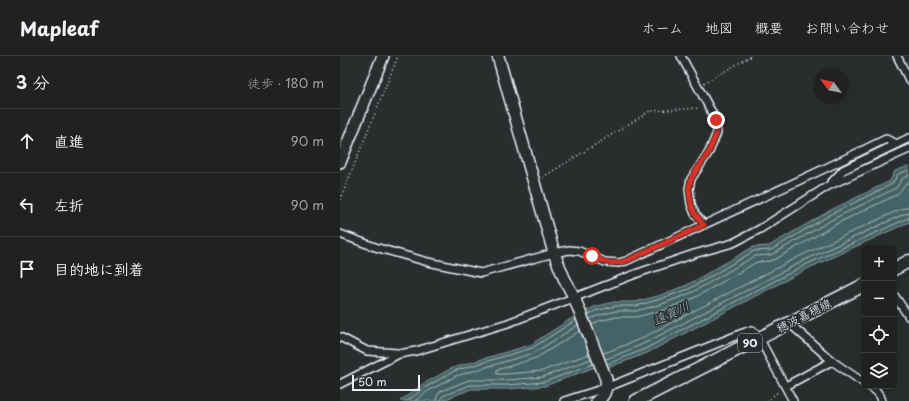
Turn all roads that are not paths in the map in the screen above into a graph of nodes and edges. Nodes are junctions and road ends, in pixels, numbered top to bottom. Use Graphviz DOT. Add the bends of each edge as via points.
graph roads {
  1 [pos="383,56"];
  2 [pos="498,56"];
  3 [pos="681,56"];
  4 [pos="896,56"];
  5 [pos="909,80"];
  6 [pos="909,138"];
  7 [pos="897,144"];
  8 [pos="909,149"];
  9 [pos="340,162"];
  10 [pos="828,186"];
  11 [pos="704,225"];
  12 [pos="340,234"];
  13 [pos="554,253"];
  14 [pos="909,261"];
  15 [pos="897,267"];
  16 [pos="861,287"];
  17 [pos="897,299"];
  18 [pos="575,300"];
  19 [pos="909,317"];
  20 [pos="789,323"];
  21 [pos="340,337"];
  22 [pos="759,338"];
  23 [pos="399,354"];
  24 [pos="832,362"];
  25 [pos="861,381"];
  26 [pos="606,383"];
  27 [pos="340,384"];
  28 [pos="786,386"];
  29 [pos="873,389"];
  30 [pos="564,401"];
  31 [pos="597,401"];
  32 [pos="636,401"];
  33 [pos="793,401"];
  34 [pos="882,401"];
  1 -- 9 [label="street"];
  2 -- 13 [label="street"];
  3 -- 11 [label="street" via="716,120 717,132 709,152 691,179 689,189 695,214"];
  4 -- 5 [label="street"];
  6 -- 7 [label="street"];
  7 -- 10 [label="street" via="843,170"];
  7 -- 11 [label="street" via="886,139"];
  8 -- 10 [label="street"];
  10 -- 18 [label="street" via="733,243 638,273"];
  11 -- 13 [label="street" via="619,263 604,262 579,251"];
  12 -- 13 [label="street" via="428,262 481,273"];
  13 -- 18 [label="street"];
  14 -- 15 [label="main road"];
  16 -- 20 [label="main road, 穂波嘉穂線 / 90"];
  17 -- 19 [label="street"];
  18 -- 23 [label="street"];
  18 -- 26 [label="street"];
  20 -- 22 [label="main road, 穂波嘉穂線 / 90"];
  20 -- 24 [label="street"];
  21 -- 23 [label="street" via="367,351"];
  22 -- 26 [label="street" via="753,331 748,331"];
  22 -- 28 [label="street"];
  22 -- 32 [label="main road, 穂波嘉穂線 / 90"];
  23 -- 27 [label="street"];
  24 -- 25 [label="street"];
  24 -- 28 [label="street"];
  26 -- 30 [label="street"];
  26 -- 31 [label="street" via="605,393"];
  28 -- 33 [label="street"];
  29 -- 34 [label="street"];
}
